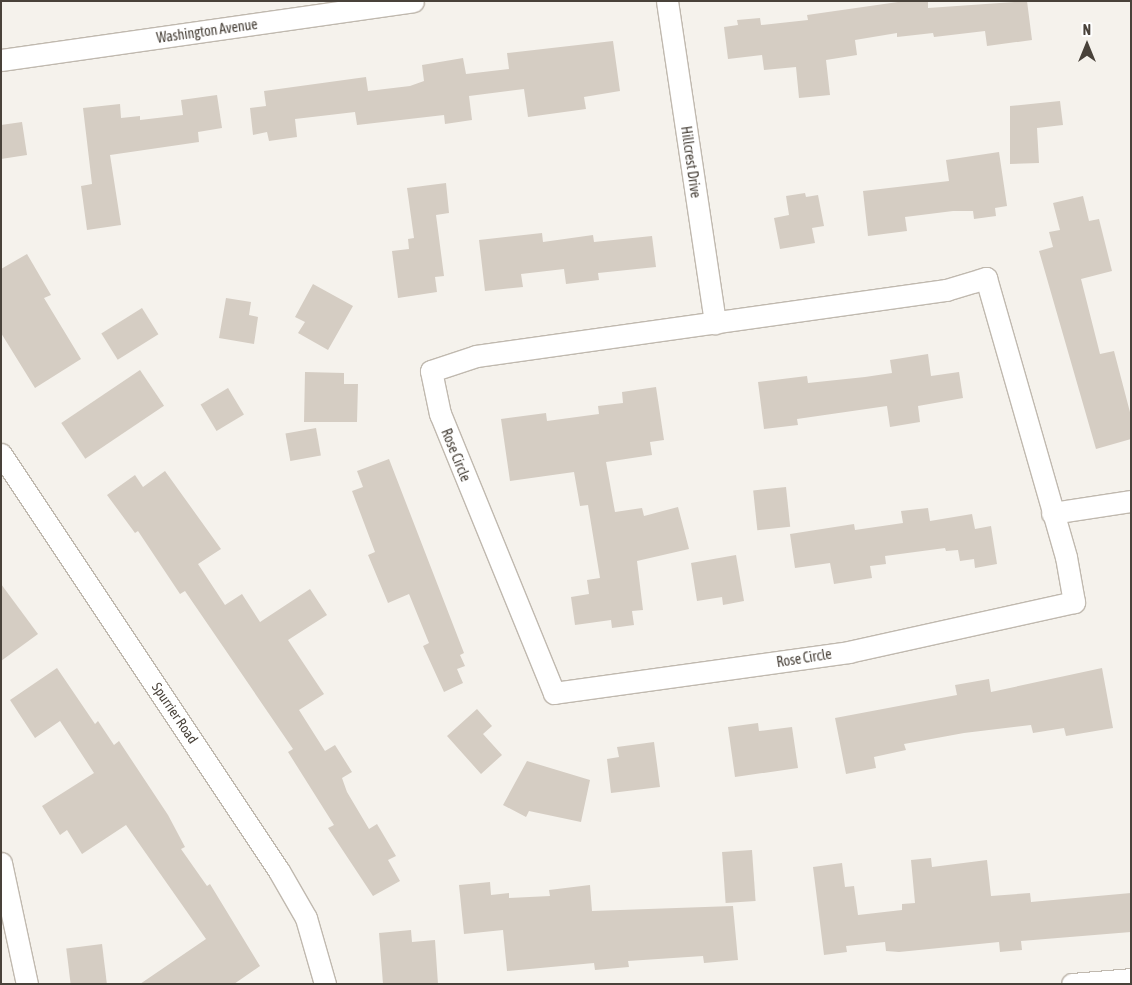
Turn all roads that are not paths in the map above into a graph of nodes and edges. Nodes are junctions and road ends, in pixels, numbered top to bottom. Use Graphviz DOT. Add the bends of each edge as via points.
graph roads {
  1 [pos="413,1"];
  2 [pos="667,1"];
  3 [pos="1,60"];
  4 [pos="715,324"];
  5 [pos="1,454"];
  6 [pos="1131,501"];
  7 [pos="1052,513"];
  8 [pos="1,863"];
  9 [pos="1131,979"];
  10 [pos="27,984"];
  11 [pos="325,984"];
  12 [pos="1072,984"];
  1 -- 3 [label="street, Washington Avenue"];
  2 -- 4 [label="street, Hillcrest Drive"];
  4 -- 7 [label="street, Rose Circle" via="946,290 986,278"];
  4 -- 7 [label="street, Rose Circle" via="476,356 431,371 440,414 554,693 849,652 1074,602"];
  5 -- 11 [label="street, Spurrier Road" via="279,871 306,918"];
  6 -- 7 [label="street"];
  8 -- 10 [label="street"];
  9 -- 12 [label="street"];
}
